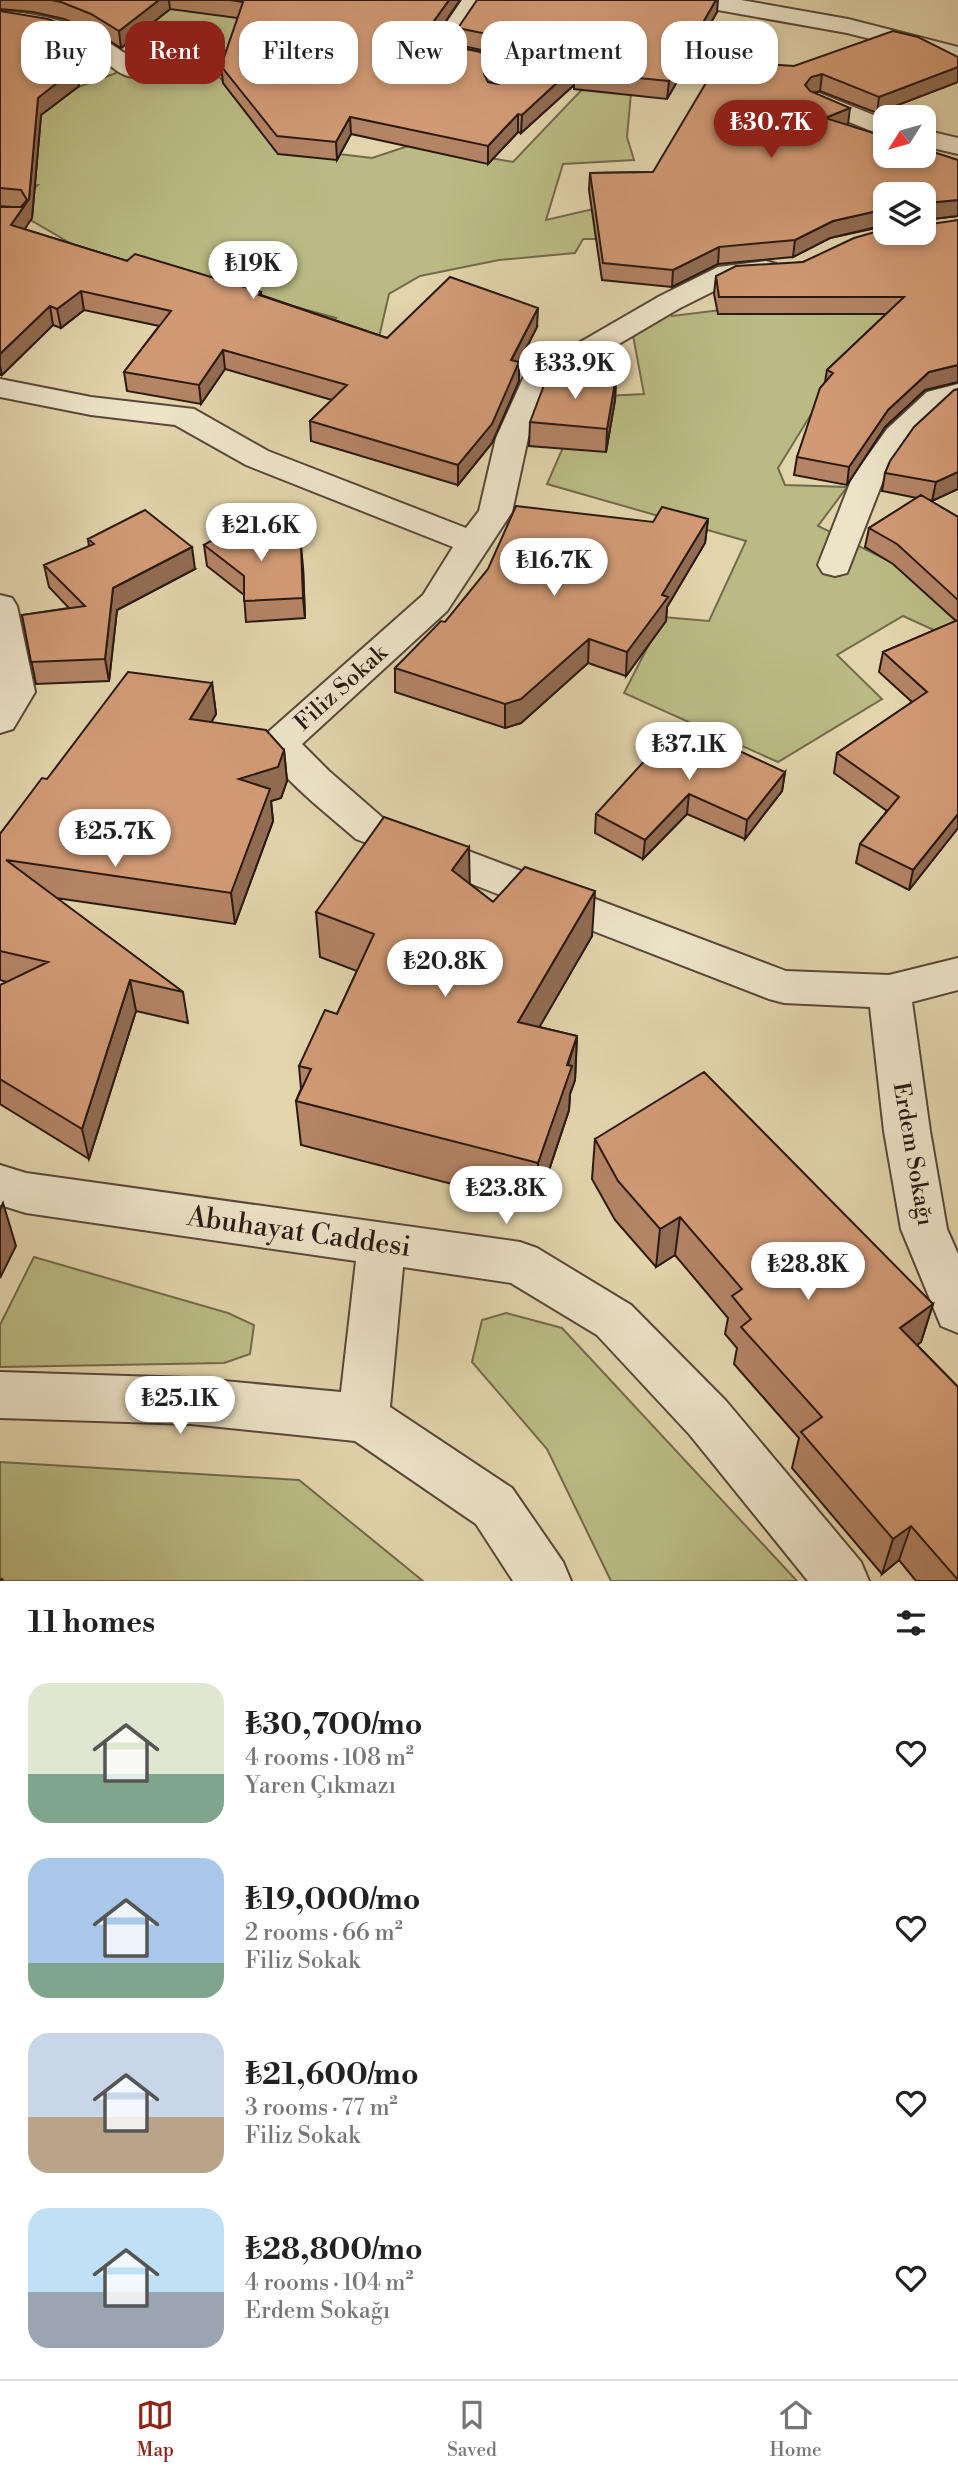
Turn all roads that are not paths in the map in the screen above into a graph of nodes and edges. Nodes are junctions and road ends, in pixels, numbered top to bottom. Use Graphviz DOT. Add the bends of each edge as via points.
graph roads {
  1 [pos="474,0"];
  2 [pos="701,0"];
  3 [pos="0,18"];
  4 [pos="958,54"];
  5 [pos="125,65"];
  6 [pos="499,93"];
  7 [pos="819,101"];
  8 [pos="873,124"];
  9 [pos="936,141"];
  10 [pos="958,146"];
  11 [pos="788,269"];
  12 [pos="0,388"];
  13 [pos="958,393"];
  14 [pos="473,543"];
  15 [pos="835,565"];
  16 [pos="0,606"];
  17 [pos="0,720"];
  18 [pos="958,974"];
  19 [pos="889,991"];
  20 [pos="0,1185"];
  21 [pos="381,1245"];
  22 [pos="958,1311"];
  23 [pos="0,1395"];
  24 [pos="364,1418"];
  25 [pos="544,1581"];
  26 [pos="842,1581"];
  1 -- 6 [label="street" via="439,51 521,68"];
  2 -- 4 [label="street" via="848,26"];
  3 -- 5 [label="street" via="59,25 95,41"];
  7 -- 8 [label="street"];
  9 -- 10 [label="street"];
  11 -- 14 [label="street" via="728,273 537,380 512,438 495,512"];
  12 -- 14 [label="street" via="91,406 183,416 257,458"];
  13 -- 15 [label="street" via="938,399 898,436 875,467"];
  14 -- 19 [label="street, Filiz Sokak" via="435,603 279,743 370,829 784,987"];
  16 -- 17 [label="street" via="17,692"];
  18 -- 19 [label="street, Filiz Sokak"];
  19 -- 22 [label="street, Erdem Sokağı" via="924,1229"];
  20 -- 21 [label="street, Abuhayat Caddesi"];
  21 -- 24 [label="street"];
  21 -- 26 [label="street, Abuhayat Caddesi" via="520,1263 614,1320 708,1418"];
  23 -- 24 [label="street" via="191,1401"];
  24 -- 25 [label="street" via="494,1506"];
}
